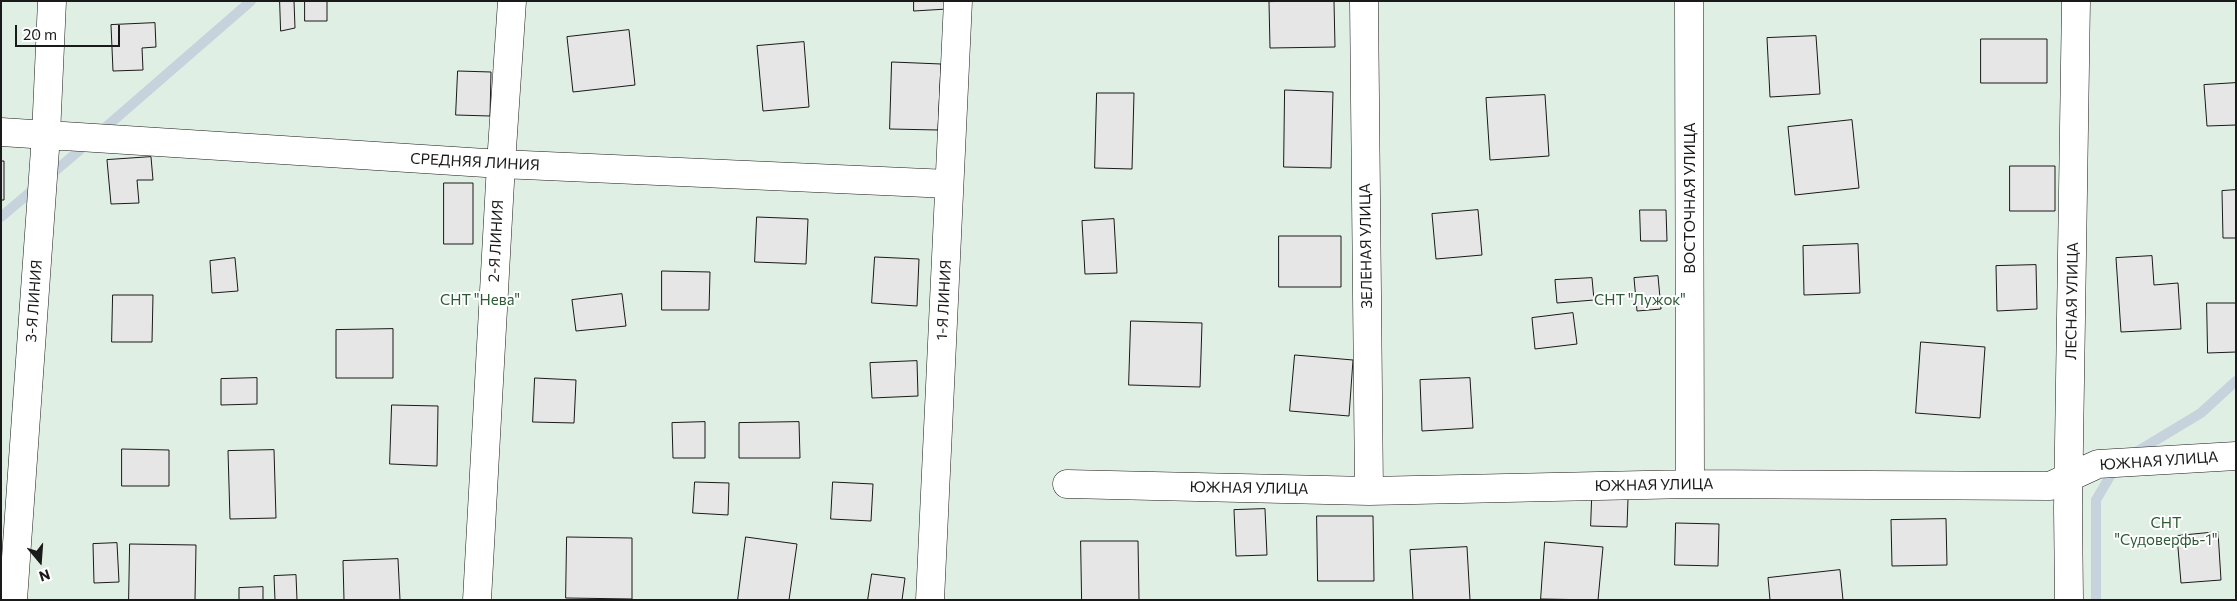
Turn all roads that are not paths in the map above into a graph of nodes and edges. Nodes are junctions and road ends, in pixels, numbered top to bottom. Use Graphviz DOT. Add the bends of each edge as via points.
graph roads {
  1 [pos="52,1"];
  2 [pos="512,1"];
  3 [pos="958,1"];
  4 [pos="1364,1"];
  5 [pos="1689,1"];
  6 [pos="2076,1"];
  7 [pos="1,132"];
  8 [pos="46,135"];
  9 [pos="500,164"];
  10 [pos="949,184"];
  11 [pos="2236,456"];
  12 [pos="2069,477"];
  13 [pos="1067,484"];
  14 [pos="1690,484"];
  15 [pos="1369,491"];
  16 [pos="13,600"];
  17 [pos="477,600"];
  18 [pos="930,600"];
  19 [pos="2069,600"];
  1 -- 8 [label="street, 3-Я ЛИНИЯ"];
  2 -- 9 [label="street, 2-Я ЛИНИЯ"];
  3 -- 10 [label="street, 1-Я ЛИНИЯ"];
  4 -- 15 [label="street, ЗЕЛЕНАЯ УЛИЦА"];
  5 -- 14 [label="street, ВОСТОЧНАЯ УЛИЦА"];
  6 -- 12 [label="street, ЛЕСНАЯ УЛИЦА"];
  7 -- 8 [label="street, СРЕДНЯЯ ЛИНИЯ"];
  8 -- 9 [label="street, СРЕДНЯЯ ЛИНИЯ"];
  8 -- 16 [label="street, 3-Я ЛИНИЯ"];
  9 -- 10 [label="street, СРЕДНЯЯ ЛИНИЯ"];
  9 -- 17 [label="street, 2-Я ЛИНИЯ"];
  10 -- 18 [label="street, 1-Я ЛИНИЯ"];
  11 -- 12 [label="street, ЮЖНАЯ УЛИЦА" via="2098,464"];
  12 -- 14 [label="street, ЮЖНАЯ УЛИЦА" via="2050,486"];
  12 -- 19 [label="street, ЛЕСНАЯ УЛИЦА"];
  13 -- 15 [label="street, ЮЖНАЯ УЛИЦА"];
  14 -- 15 [label="street, ЮЖНАЯ УЛИЦА"];
}
